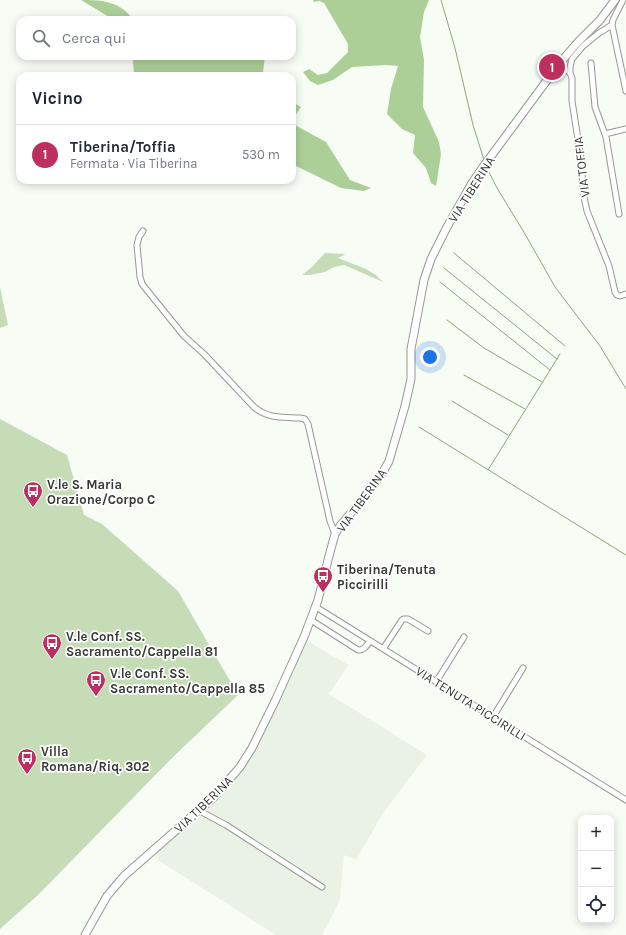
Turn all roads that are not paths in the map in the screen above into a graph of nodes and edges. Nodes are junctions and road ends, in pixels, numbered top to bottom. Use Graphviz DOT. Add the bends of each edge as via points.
graph roads {
  1 [pos="615,0"];
  2 [pos="623,0"];
  3 [pos="612,25"];
  4 [pos="591,63"];
  5 [pos="562,66"];
  6 [pos="570,73"];
  7 [pos="626,91"];
  8 [pos="626,129"];
  9 [pos="605,134"];
  10 [pos="619,214"];
  11 [pos="143,231"];
  12 [pos="623,295"];
  13 [pos="626,300"];
  14 [pos="335,534"];
  15 [pos="316,607"];
  16 [pos="311,620"];
  17 [pos="428,631"];
  18 [pos="464,636"];
  19 [pos="370,641"];
  20 [pos="383,649"];
  21 [pos="523,668"];
  22 [pos="436,682"];
  23 [pos="493,717"];
  24 [pos="626,800"];
  25 [pos="198,810"];
  26 [pos="322,888"];
  27 [pos="85,935"];
  1 -- 5 [label="main road, VIA TIBERINA" via="578,42"];
  2 -- 3 [label="street"];
  3 -- 6 [label="street" via="583,46 572,60"];
  3 -- 7 [label="street"];
  4 -- 9 [label="street" via="595,107"];
  5 -- 6 [label="street"];
  5 -- 14 [label="main road, VIA TIBERINA" via="552,73 482,167 431,259 424,280 411,349 412,379 389,461 371,489"];
  6 -- 12 [label="street, VIA TOFFIA" via="585,204 609,266 615,292 617,295"];
  8 -- 9 [label="street"];
  9 -- 10 [label="street"];
  11 -- 14 [label="street" via="137,245 140,280 178,330 260,412 270,416 305,419"];
  12 -- 13 [label="street"];
  14 -- 15 [label="main road, VIA TIBERINA"];
  15 -- 16 [label="main road, VIA TIBERINA"];
  15 -- 19 [label="street, VIA TENUTA PICCIRILLI"];
  16 -- 19 [label="street" via="358,650 363,649"];
  16 -- 25 [label="main road, VIA TIBERINA" via="248,756 215,796"];
  17 -- 20 [label="street" via="404,619"];
  18 -- 22 [label="street"];
  19 -- 20 [label="street, VIA TENUTA PICCIRILLI"];
  20 -- 22 [label="street, VIA TENUTA PICCIRILLI"];
  21 -- 23 [label="street"];
  22 -- 23 [label="street, VIA TENUTA PICCIRILLI"];
  23 -- 24 [label="street, VIA TENUTA PICCIRILLI"];
  25 -- 26 [label="street" via="226,825"];
  25 -- 27 [label="main road, VIA TIBERINA" via="124,876 107,896"];
}
